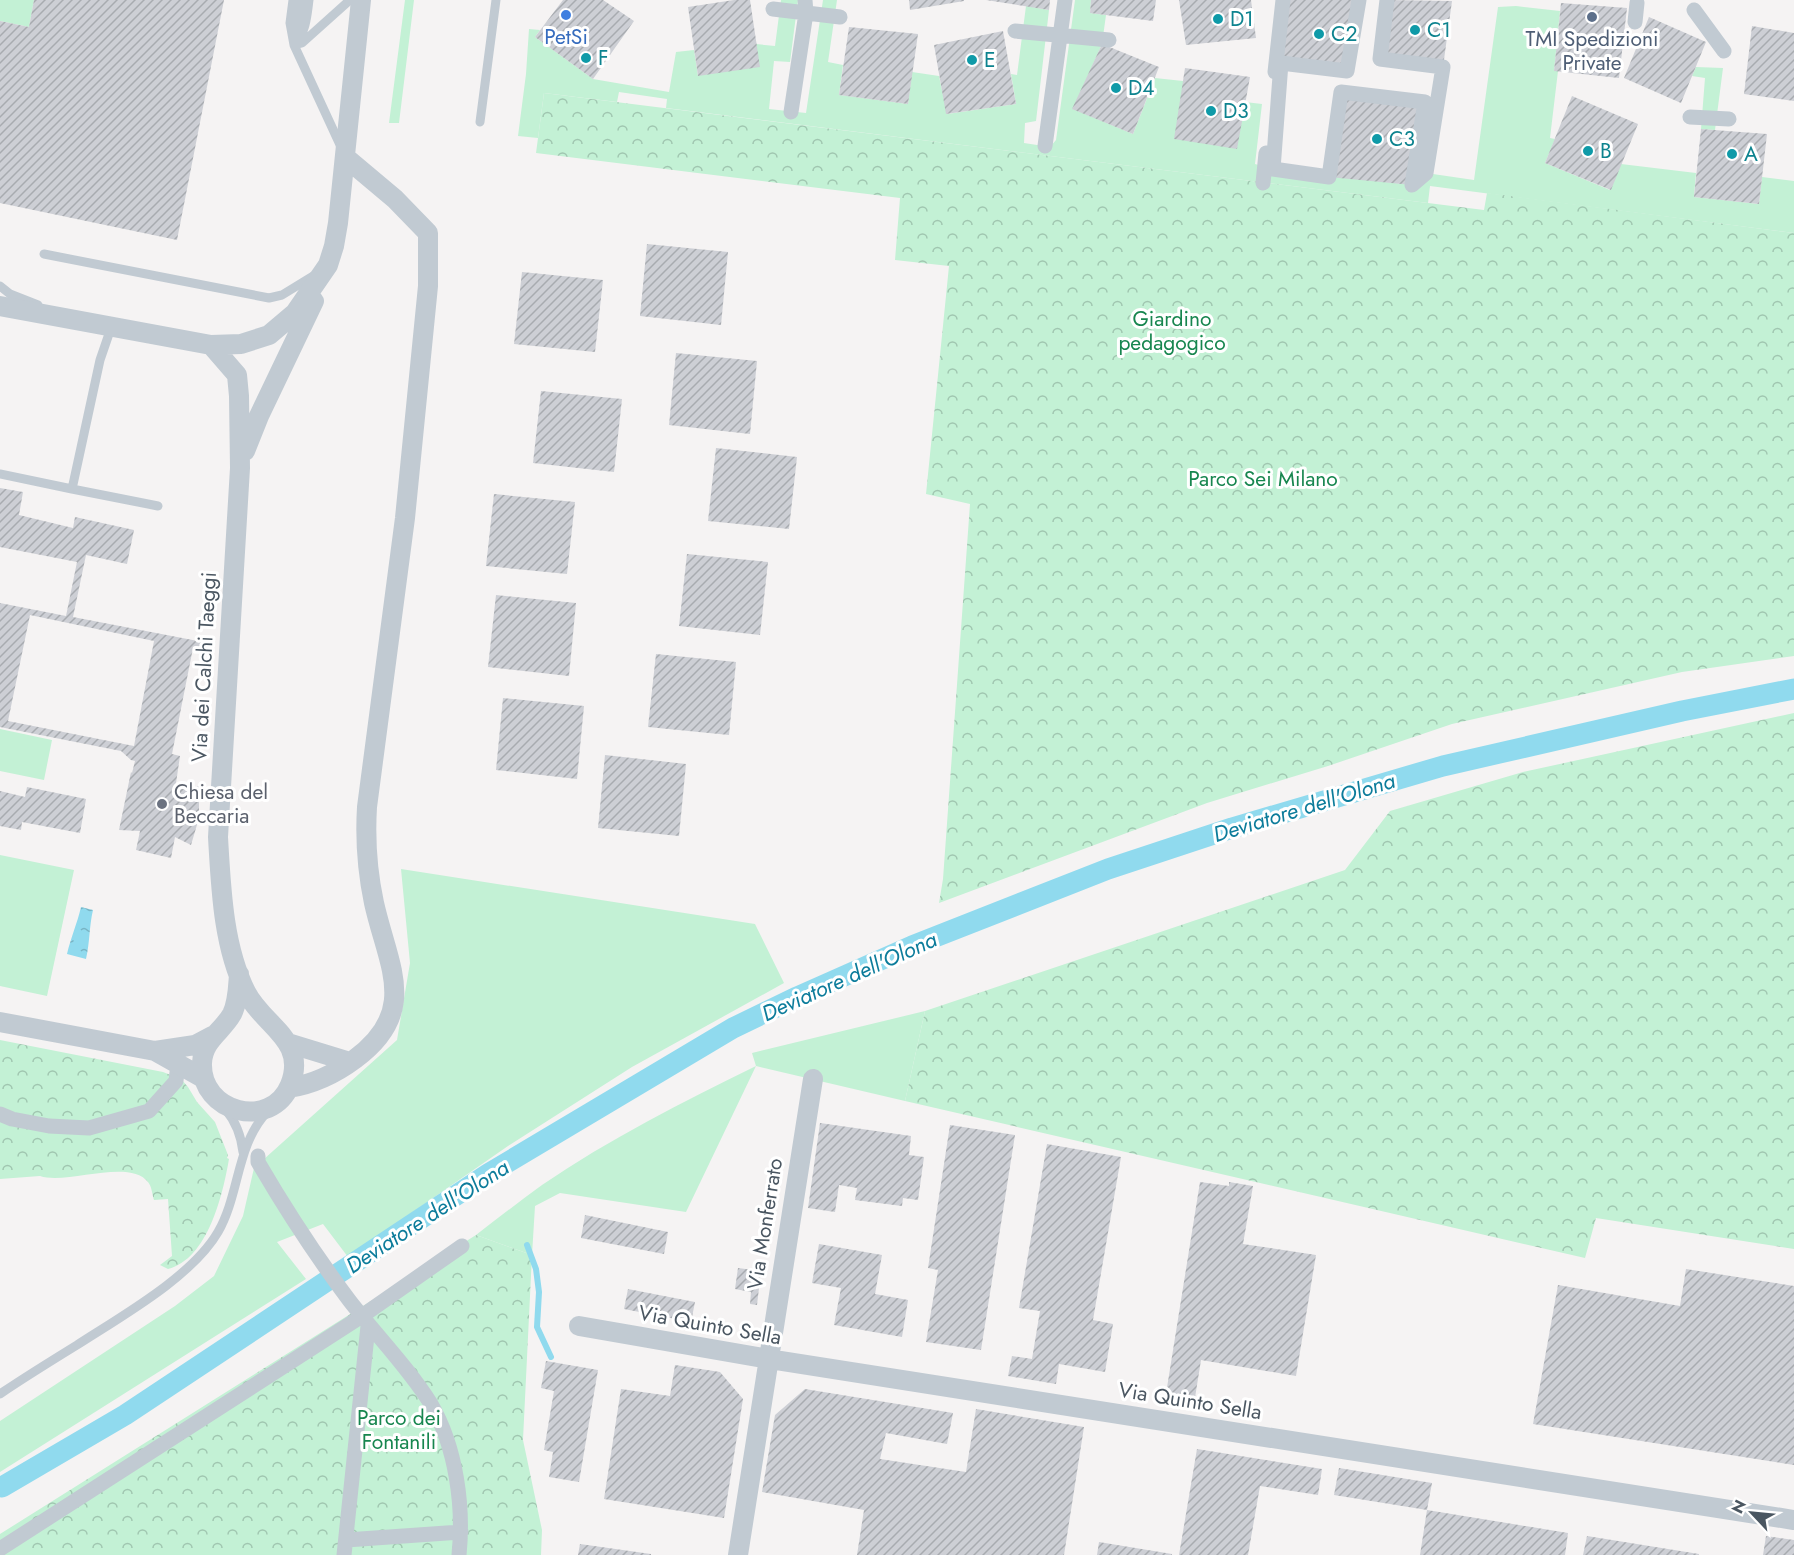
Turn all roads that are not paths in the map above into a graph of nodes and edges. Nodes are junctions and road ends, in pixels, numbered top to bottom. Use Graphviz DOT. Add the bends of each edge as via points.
graph roads {
  1 [pos="287,0"];
  2 [pos="293,0"];
  3 [pos="301,0"];
  4 [pos="309,0"];
  5 [pos="350,0"];
  6 [pos="361,0"];
  7 [pos="496,0"];
  8 [pos="1065,0"];
  9 [pos="1283,0"];
  10 [pos="1359,0"];
  11 [pos="1387,0"];
  12 [pos="1637,3"];
  13 [pos="776,10"];
  14 [pos="1694,10"];
  15 [pos="817,12"];
  16 [pos="1635,22"];
  17 [pos="1019,31"];
  18 [pos="1059,35"];
  19 [pos="1106,40"];
  20 [pos="294,45"];
  21 [pos="1724,51"];
  22 [pos="791,112"];
  23 [pos="480,122"];
  24 [pos="1045,146"];
  25 [pos="345,157"];
  26 [pos="1263,183"];
  27 [pos="44,254"];
  28 [pos="328,265"];
  29 [pos="0,286"];
  30 [pos="0,306"];
  31 [pos="74,320"];
  32 [pos="111,328"];
  33 [pos="211,345"];
  34 [pos="240,468"];
  35 [pos="0,474"];
  36 [pos="72,489"];
  37 [pos="158,506"];
  38 [pos="239,974"];
  39 [pos="0,1022"];
  40 [pos="218,1031"];
  41 [pos="284,1036"];
  42 [pos="155,1051"];
  43 [pos="350,1062"];
  44 [pos="177,1072"];
  45 [pos="203,1078"];
  46 [pos="813,1079"];
  47 [pos="284,1094"];
  48 [pos="221,1103"];
  49 [pos="0,1114"];
  50 [pos="250,1156"];
  51 [pos="462,1246"];
  52 [pos="365,1321"];
  53 [pos="579,1326"];
  54 [pos="768,1359"];
  55 [pos="0,1394"];
  56 [pos="1794,1520"];
  57 [pos="461,1532"];
  58 [pos="345,1548"];
  59 [pos="0,1549"];
  60 [pos="459,1555"];
  61 [pos="738,1555"];
  1 -- 20 [label="lane" via="285,27 287,38"];
  2 -- 20 [label="lane"];
  3 -- 20 [label="lane"];
  4 -- 20 [label="lane" via="304,30"];
  5 -- 20 [label="lane" via="302,43"];
  6 -- 25 [label="street, Via dei Calchi Taeggi"];
  7 -- 23 [label="lane"];
  8 -- 18 [label="street"];
  9 -- 26 [label="street"];
  10 -- 11 [label="street" via="1347,71 1281,63 1274,169 1329,177 1341,92 1425,102 1412,185 1426,173 1443,67 1380,59"];
  12 -- 16 [label="street"];
  13 -- 15 [label="street"];
  14 -- 21 [label="street"];
  15 -- 22 [label="street"];
  17 -- 18 [label="street"];
  18 -- 19 [label="street"];
  18 -- 24 [label="street"];
  20 -- 25 [label="lane"];
  25 -- 28 [label="street, Via dei Calchi Taeggi" via="338,223"];
  25 -- 43 [label="street" via="428,233 428,286 405,518 366,836 367,866 395,980 395,998 381,1035"];
  27 -- 28 [label="lane" via="269,298 296,287"];
  28 -- 33 [label="street, Via dei Calchi Taeggi" via="295,313 269,335 241,344"];
  28 -- 34 [label="street, Via dei Calchi Taeggi" via="329,271 251,432"];
  29 -- 31 [label="lane" via="10,294"];
  30 -- 31 [label="street"];
  31 -- 32 [label="street"];
  32 -- 33 [label="street"];
  32 -- 36 [label="lane" via="100,360"];
  33 -- 34 [label="street, Via dei Calchi Taeggi" via="237,375"];
  34 -- 38 [label="street, Via dei Calchi Taeggi" via="218,837 223,900"];
  35 -- 36 [label="lane"];
  36 -- 37 [label="lane"];
  38 -- 40 [label="street, Via dei Calchi Taeggi" via="232,1013"];
  38 -- 41 [label="street, Via dei Calchi Taeggi" via="247,994"];
  39 -- 42 [label="street"];
  40 -- 41 [label="street" via="236,1021 250,1019 265,1022"];
  40 -- 42 [label="street" via="195,1045"];
  40 -- 45 [label="street, Via dei Calchi Taeggi" via="205,1048"];
  41 -- 43 [label="street"];
  41 -- 47 [label="street, Via dei Calchi Taeggi" via="294,1057 294,1073"];
  42 -- 45 [label="street"];
  43 -- 47 [label="street"];
  44 -- 49 [label="street" via="176,1081 149,1111 89,1128 49,1126"];
  45 -- 48 [label="street"];
  46 -- 54 [label="street, Via Monferrato"];
  47 -- 48 [label="street" via="266,1108 250,1112"];
  47 -- 50 [label="lane" via="250,1133"];
  48 -- 50 [label="lane"];
  50 -- 52 [label="street" via="258,1162"];
  50 -- 55 [label="lane" via="219,1231 204,1252 160,1291"];
  51 -- 52 [label="street"];
  52 -- 57 [label="street" via="409,1373 445,1433 456,1476"];
  52 -- 58 [label="street"];
  52 -- 59 [label="street"];
  53 -- 54 [label="street, Via Quinto Sella"];
  54 -- 56 [label="street, Via Quinto Sella"];
  54 -- 61 [label="street, Via Monferrato"];
  57 -- 58 [label="street"];
  57 -- 60 [label="street"];
}
